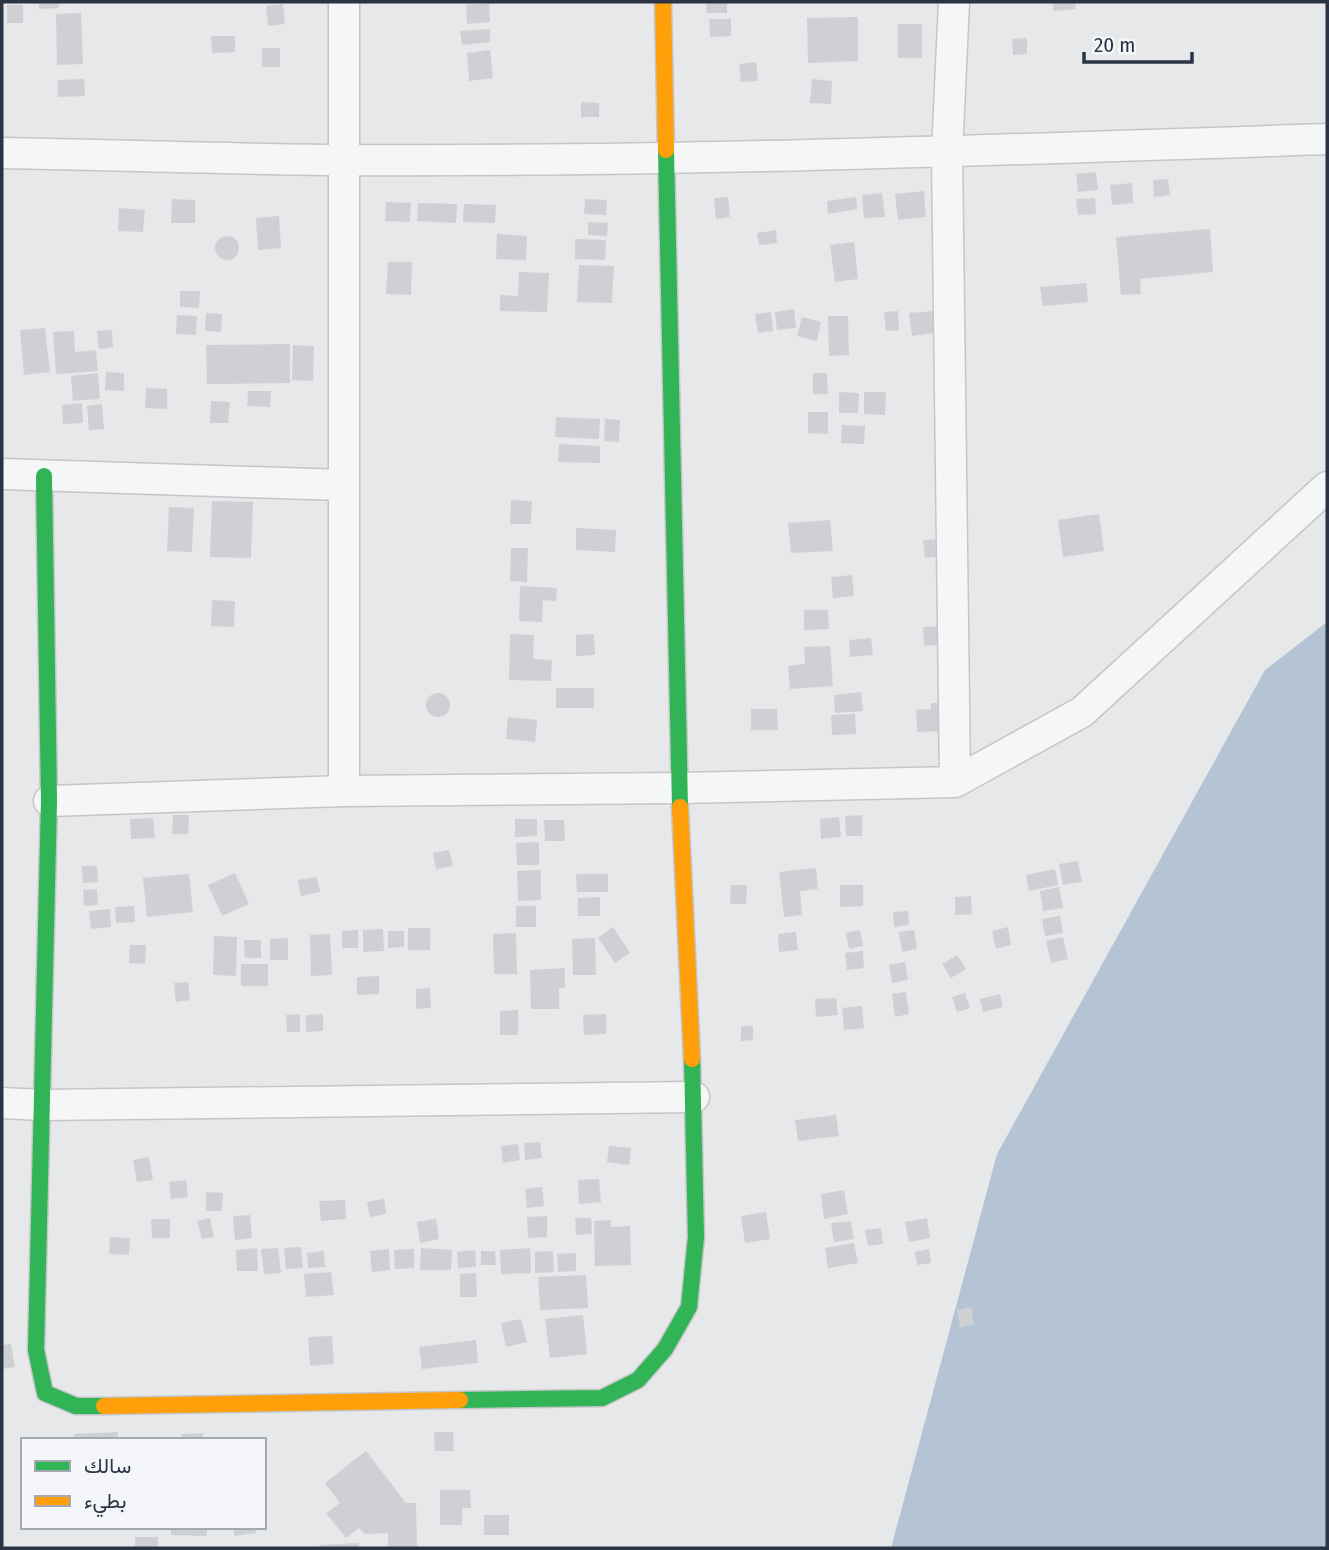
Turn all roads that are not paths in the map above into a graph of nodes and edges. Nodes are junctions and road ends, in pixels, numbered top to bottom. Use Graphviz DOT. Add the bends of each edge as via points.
graph roads {
  1 [pos="344,2"];
  2 [pos="663,2"];
  3 [pos="954,2"];
  4 [pos="1327,139"];
  5 [pos="2,153"];
  6 [pos="947,153"];
  7 [pos="667,157"];
  8 [pos="343,160"];
  9 [pos="2,474"];
  10 [pos="44,476"];
  11 [pos="343,485"];
  12 [pos="1327,486"];
  13 [pos="955,782"];
  14 [pos="679,788"];
  15 [pos="344,791"];
  16 [pos="49,801"];
  17 [pos="694,1097"];
  18 [pos="2,1103"];
  19 [pos="42,1105"];
  1 -- 8 [label="street"];
  2 -- 7 [label="street"];
  3 -- 6 [label="street"];
  4 -- 6 [label="street"];
  5 -- 8 [label="street"];
  6 -- 7 [label="street"];
  6 -- 13 [label="street"];
  7 -- 8 [label="street"];
  7 -- 14 [label="street"];
  8 -- 11 [label="street"];
  9 -- 10 [label="street"];
  10 -- 11 [label="street"];
  10 -- 16 [label="street"];
  11 -- 15 [label="street"];
  12 -- 13 [label="street" via="1082,712"];
  13 -- 14 [label="street"];
  14 -- 15 [label="street"];
  14 -- 17 [label="street"];
  15 -- 16 [label="street"];
  16 -- 19 [label="street"];
  17 -- 19 [label="street"];
  17 -- 19 [label="street" via="696,1237 690,1307 665,1349 638,1380 602,1398 117,1406 76,1406 45,1393 36,1350"];
  18 -- 19 [label="street"];
}
